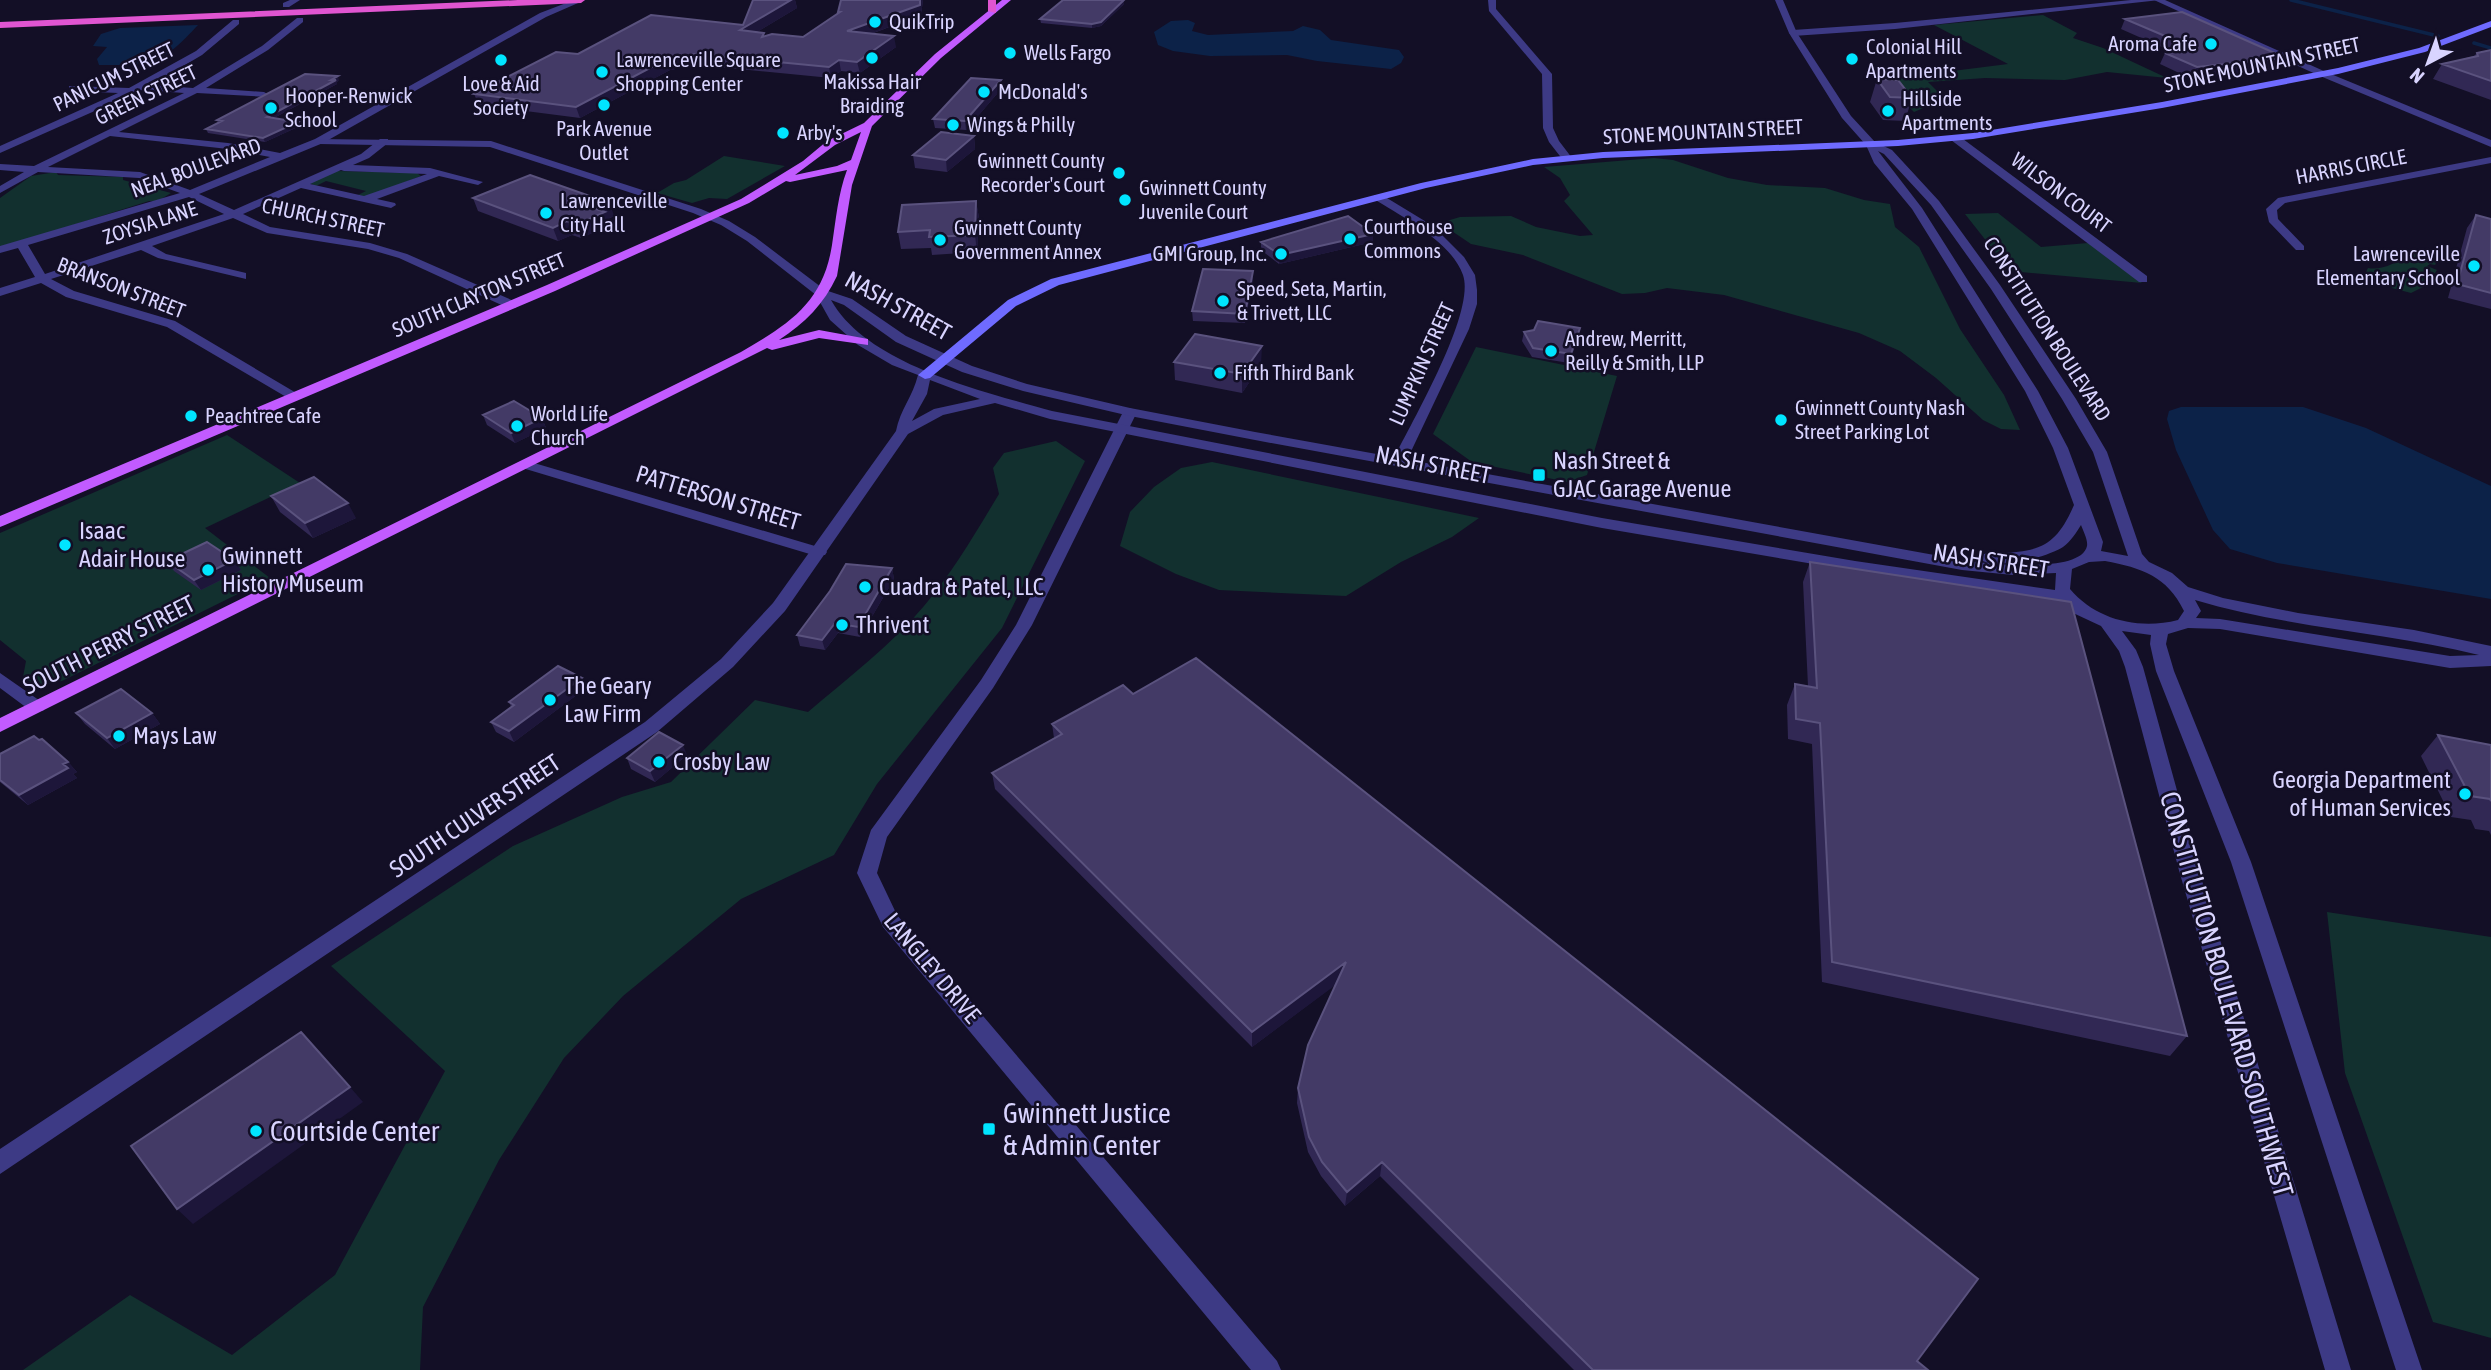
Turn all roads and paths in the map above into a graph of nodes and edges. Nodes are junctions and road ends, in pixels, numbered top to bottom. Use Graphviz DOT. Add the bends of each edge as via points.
graph roads {
  1 [pos="296,0"];
  2 [pos="423,0"];
  3 [pos="581,0"];
  4 [pos="1007,0"];
  5 [pos="1492,0"];
  6 [pos="1779,0"];
  7 [pos="2157,0"];
  8 [pos="286,5"];
  9 [pos="993,5"];
  10 [pos="331,10"];
  11 [pos="269,13"];
  12 [pos="0,17"];
  13 [pos="300,20"];
  14 [pos="236,22"];
  15 [pos="0,24"];
  16 [pos="2491,24"];
  17 [pos="1793,33"];
  18 [pos="2323,74"];
  19 [pos="72,88"];
  20 [pos="136,89"];
  21 [pos="200,90"];
  22 [pos="264,95"];
  23 [pos="867,125"];
  24 [pos="111,133"];
  25 [pos="0,136"];
  26 [pos="29,138"];
  27 [pos="1955,138"];
  28 [pos="319,141"];
  29 [pos="384,141"];
  30 [pos="1871,144"];
  31 [pos="2491,144"];
  32 [pos="0,150"];
  33 [pos="284,158"];
  34 [pos="1567,158"];
  35 [pos="2491,160"];
  36 [pos="854,162"];
  37 [pos="0,167"];
  38 [pos="38,168"];
  39 [pos="340,168"];
  40 [pos="441,173"];
  41 [pos="780,181"];
  42 [pos="478,182"];
  43 [pos="300,185"];
  44 [pos="0,190"];
  45 [pos="189,194"];
  46 [pos="1378,197"];
  47 [pos="366,199"];
  48 [pos="391,205"];
  49 [pos="232,215"];
  50 [pos="711,217"];
  51 [pos="22,244"];
  52 [pos="144,247"];
  53 [pos="2300,248"];
  54 [pos="0,250"];
  55 [pos="242,276"];
  56 [pos="42,278"];
  57 [pos="2143,279"];
  58 [pos="0,292"];
  59 [pos="821,293"];
  60 [pos="512,305"];
  61 [pos="863,342"];
  62 [pos="746,355"];
  63 [pos="945,360"];
  64 [pos="925,375"];
  65 [pos="293,397"];
  66 [pos="995,401"];
  67 [pos="1130,412"];
  68 [pos="903,431"];
  69 [pos="1121,431"];
  70 [pos="1399,462"];
  71 [pos="524,464"];
  72 [pos="2081,506"];
  73 [pos="0,522"];
  74 [pos="819,552"];
  75 [pos="2087,557"];
  76 [pos="1937,559"];
  77 [pos="2064,566"];
  78 [pos="2144,566"];
  79 [pos="2183,592"];
  80 [pos="2071,601"];
  81 [pos="2107,623"];
  82 [pos="2186,623"];
  83 [pos="2160,632"];
  84 [pos="2491,652"];
  85 [pos="2491,660"];
  86 [pos="0,679"];
  87 [pos="37,708"];
  88 [pos="0,726"];
  89 [pos="0,1163"];
  90 [pos="1268,1370"];
  91 [pos="2338,1370"];
  92 [pos="2409,1370"];
  1 -- 8 [label="street"];
  2 -- 8 [label="highway"];
  3 -- 10 [label="highway"];
  3 -- 28 [label="street, NEAL BOULEVARD" via="554,10"];
  4 -- 9 [label="main road, SOUTH CLAYTON STREET"];
  5 -- 34 [label="street" via="1492,9 1547,74 1548,128"];
  6 -- 17 [label="street, CONSTITUTION BOULEVARD"];
  7 -- 17 [label="street"];
  7 -- 18 [label="street"];
  8 -- 12 [label="highway"];
  9 -- 23 [label="main road, SOUTH CLAYTON STREET"];
  10 -- 11 [label="highway"];
  10 -- 13 [label="highway"];
  11 -- 13 [label="highway"];
  11 -- 15 [label="highway"];
  13 -- 21 [label="street, GREEN STREET" via="256,57"];
  14 -- 20 [label="street, PANICUM STREET" via="199,53"];
  16 -- 18 [label="main road, STONE MOUNTAIN STREET" via="2418,51"];
  17 -- 30 [label="street, CONSTITUTION BOULEVARD" via="1847,118"];
  18 -- 27 [label="main road, STONE MOUNTAIN STREET" via="2162,106"];
  18 -- 31 [label="street"];
  19 -- 20 [label="street"];
  20 -- 21 [label="street"];
  20 -- 26 [label="street, PANICUM STREET"];
  21 -- 22 [label="street"];
  21 -- 24 [label="street, GREEN STREET"];
  23 -- 36 [label="main road, SOUTH PERRY STREET" via="865,144"];
  23 -- 41 [label="main road, SOUTH CLAYTON STREET" via="831,143"];
  24 -- 33 [label="street" via="228,146"];
  24 -- 38 [label="street, GREEN STREET"];
  25 -- 26 [label="street"];
  26 -- 32 [label="street, PANICUM STREET"];
  27 -- 30 [label="main road, STONE MOUNTAIN STREET"];
  27 -- 57 [label="street, WILSON COURT"];
  28 -- 29 [label="street, NASH STREET"];
  28 -- 33 [label="street, NEAL BOULEVARD"];
  29 -- 39 [label="street, ZOYSIA LANE"];
  29 -- 50 [label="street, NASH STREET" via="501,146"];
  30 -- 34 [label="main road, STONE MOUNTAIN STREET"];
  30 -- 72 [label="street, CONSTITUTION BOULEVARD" via="1871,153 1907,193 2045,415"];
  30 -- 78 [label="street, CONSTITUTION BOULEVARD" via="1888,152 1935,203 2040,355 2100,452 2135,555"];
  33 -- 45 [label="street, NEAL BOULEVARD"];
  34 -- 46 [label="main road, STONE MOUNTAIN STREET" via="1501,168"];
  35 -- 53 [label="street, HARRIS CIRCLE" via="2282,200 2271,209 2273,220"];
  36 -- 41 [label="main road"];
  36 -- 59 [label="main road, SOUTH PERRY STREET" via="831,276"];
  37 -- 38 [label="street, CHURCH STREET"];
  38 -- 44 [label="street, GREEN STREET"];
  38 -- 45 [label="street, CHURCH STREET" via="140,175"];
  39 -- 40 [label="street"];
  39 -- 43 [label="street, ZOYSIA LANE"];
  40 -- 42 [label="street"];
  40 -- 47 [label="street"];
  41 -- 50 [label="main road, SOUTH CLAYTON STREET"];
  43 -- 47 [label="street"];
  43 -- 49 [label="street, ZOYSIA LANE"];
  45 -- 49 [label="street, CHURCH STREET"];
  45 -- 51 [label="street, NEAL BOULEVARD"];
  46 -- 63 [label="main road, STONE MOUNTAIN STREET" via="1055,282 1012,303"];
  46 -- 70 [label="street, LUMPKIN STREET" via="1429,228 1460,259 1471,290 1463,329"];
  47 -- 48 [label="street"];
  49 -- 52 [label="street, ZOYSIA LANE"];
  49 -- 60 [label="street, CHURCH STREET" via="267,230 384,250"];
  50 -- 59 [label="street, NASH STREET" via="751,239"];
  50 -- 60 [label="main road, SOUTH CLAYTON STREET"];
  51 -- 54 [label="street, NEAL BOULEVARD"];
  51 -- 56 [label="street, BRANSON STREET"];
  52 -- 55 [label="street" via="162,256"];
  52 -- 56 [label="street, ZOYSIA LANE"];
  56 -- 58 [label="street, ZOYSIA LANE"];
  56 -- 65 [label="street, BRANSON STREET" via="70,293 172,324"];
  59 -- 61 [label="street, NASH STREET" via="834,317"];
  59 -- 62 [label="main road, SOUTH PERRY STREET" via="803,317"];
  59 -- 63 [label="street, NASH STREET" via="848,302 901,339"];
  60 -- 65 [label="main road, SOUTH CLAYTON STREET"];
  61 -- 62 [label="main road" via="820,334"];
  61 -- 64 [label="street, NASH STREET"];
  62 -- 71 [label="main road, SOUTH PERRY STREET"];
  63 -- 64 [label="main road, STONE MOUNTAIN STREET"];
  63 -- 67 [label="street, NASH STREET" via="1023,387"];
  64 -- 66 [label="street, NASH STREET"];
  64 -- 68 [label="street, SOUTH CULVER STREET"];
  65 -- 73 [label="main road, SOUTH CLAYTON STREET"];
  66 -- 68 [label="street" via="939,412"];
  66 -- 69 [label="street, NASH STREET"];
  67 -- 69 [label="street, LANGLEY DRIVE"];
  67 -- 70 [label="street, NASH STREET"];
  68 -- 74 [label="street, SOUTH CULVER STREET"];
  69 -- 80 [label="street, NASH STREET" via="1602,523 2049,593"];
  69 -- 90 [label="street, LANGLEY DRIVE" via="1024,625 878,835 867,873 890,920"];
  70 -- 76 [label="street, NASH STREET"];
  71 -- 74 [label="street, PATTERSON STREET"];
  71 -- 87 [label="main road, SOUTH PERRY STREET"];
  72 -- 75 [label="street, CONSTITUTION BOULEVARD" via="2095,542"];
  72 -- 76 [label="street" via="2065,538 2049,548 2001,559"];
  74 -- 89 [label="street, SOUTH CULVER STREET" via="779,607 727,663 651,727"];
  75 -- 77 [label="street, NASH STREET"];
  75 -- 78 [label="street" via="2105,556"];
  76 -- 77 [label="street, NASH STREET" via="2020,571"];
  77 -- 80 [label="street" via="2059,576"];
  78 -- 79 [label="street" via="2167,577"];
  79 -- 82 [label="street" via="2191,603 2192,614"];
  79 -- 84 [label="street" via="2227,606 2442,638"];
  80 -- 81 [label="street, NASH STREET"];
  81 -- 83 [label="street"];
  81 -- 91 [label="street, CONSTITUTION BOULEVARD SOUTHWEST" via="2134,667 2190,874"];
  82 -- 83 [label="street"];
  82 -- 85 [label="street" via="2220,624 2450,662"];
  83 -- 92 [label="street, CONSTITUTION BOULEVARD SOUTHWEST" via="2158,644 2165,671 2241,862"];
  86 -- 87 [label="street"];
  87 -- 88 [label="main road, SOUTH PERRY STREET"];
}
